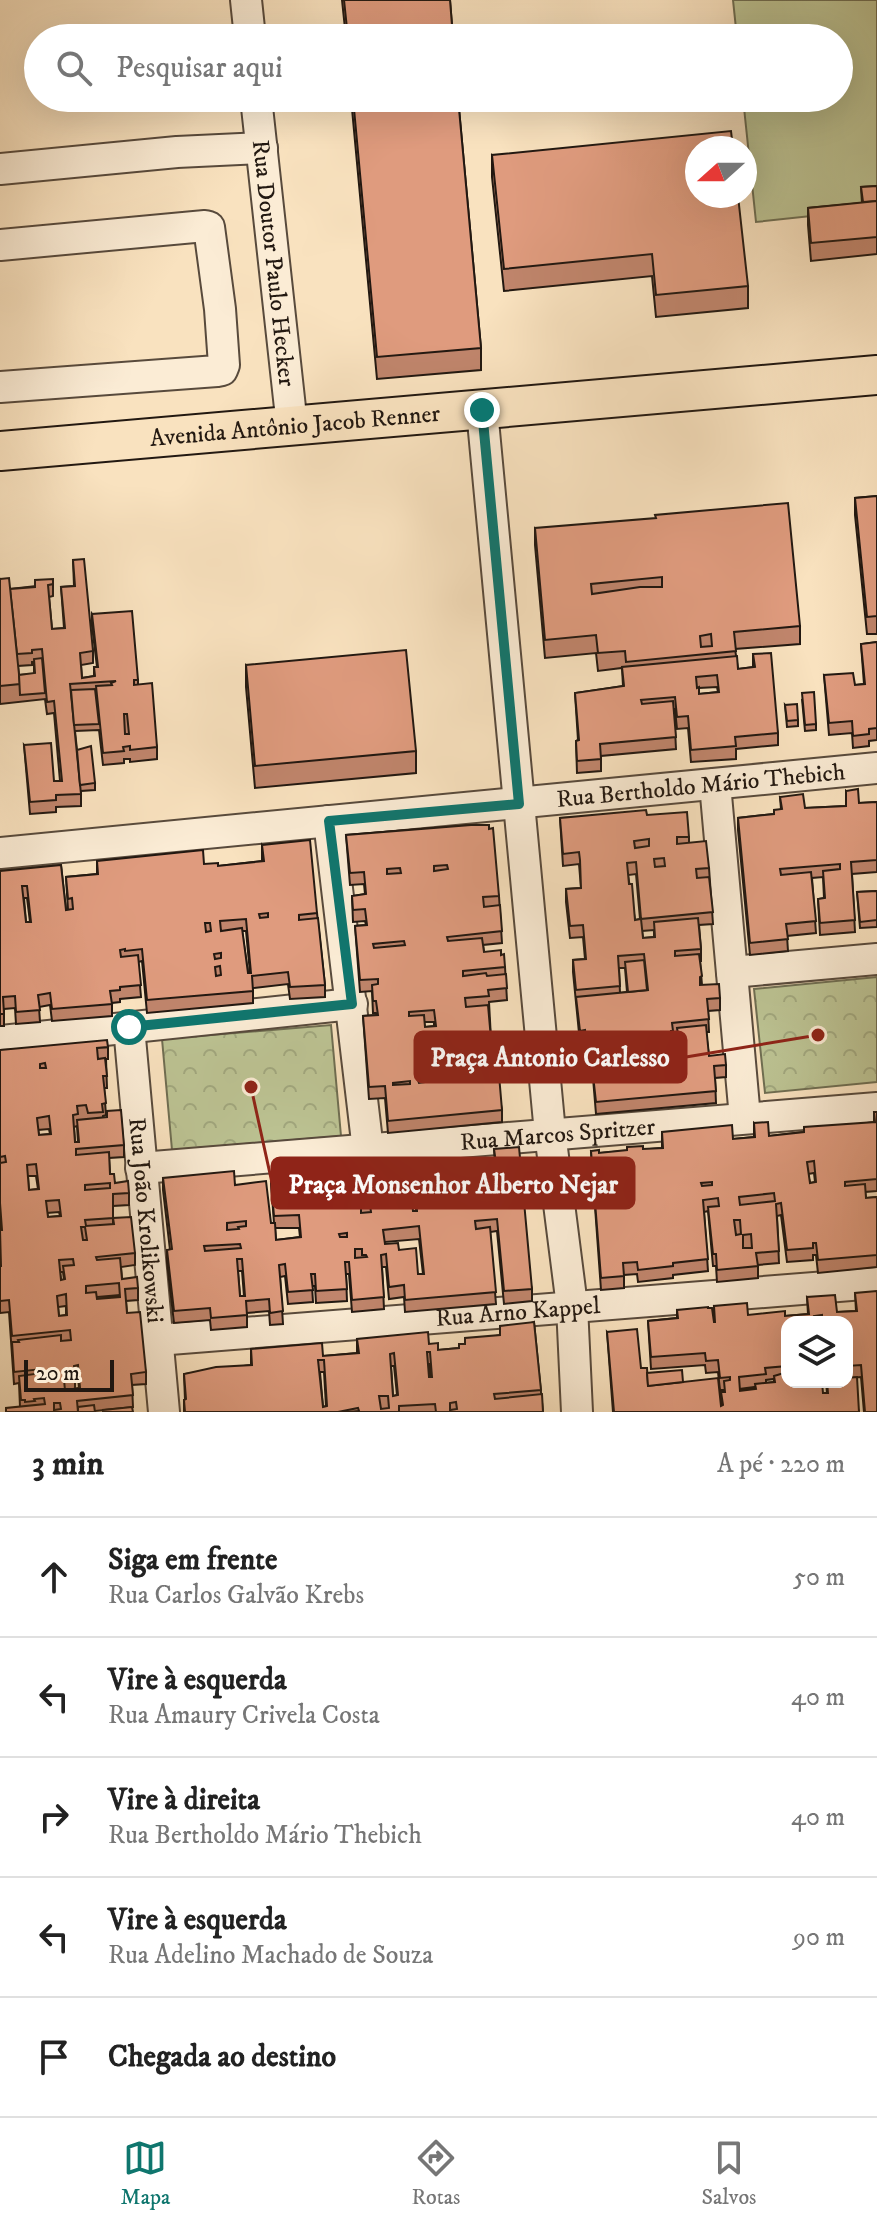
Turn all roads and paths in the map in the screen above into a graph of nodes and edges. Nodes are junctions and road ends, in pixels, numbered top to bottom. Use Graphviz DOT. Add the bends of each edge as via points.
graph roads {
  1 [pos="246,0"];
  2 [pos="249,24"];
  3 [pos="258,112"];
  4 [pos="262,148"];
  5 [pos="0,169"];
  6 [pos="0,245"];
  7 [pos="877,375"];
  8 [pos="0,387"];
  9 [pos="482,410"];
  10 [pos="292,426"];
  11 [pos="0,451"];
  12 [pos="877,768"];
  13 [pos="715,784"];
  14 [pos="519,804"];
  15 [pos="329,821"];
  16 [pos="0,853"];
  17 [pos="877,959"];
  18 [pos="732,972"];
  19 [pos="352,1004"];
  20 [pos="129,1027"];
  21 [pos="0,1041"];
  22 [pos="877,1108"];
  23 [pos="745,1118"];
  24 [pos="550,1133"];
  25 [pos="368,1150"];
  26 [pos="141,1168"];
  27 [pos="877,1283"];
  28 [pos="572,1306"];
  29 [pos="157,1340"];
  30 [pos="164,1412"];
  31 [pos="577,1412"];
  1 -- 2 [label="street"];
  3 -- 4 [label="street, Rua Doutor Paulo Hecker"];
  4 -- 5 [label="street"];
  4 -- 10 [label="street, Rua Doutor Paulo Hecker"];
  6 -- 8 [label="street" via="209,227 224,365 217,371"];
  7 -- 9 [label="main road, Avenida Antônio Jacob Renner"];
  9 -- 10 [label="main road, Avenida Antônio Jacob Renner"];
  9 -- 14 [label="street"];
  10 -- 11 [label="main road, Avenida Antônio Jacob Renner"];
  12 -- 13 [label="street, Rua Bertholdo Mário Thebich"];
  13 -- 14 [label="street, Rua Bertholdo Mário Thebich"];
  13 -- 18 [label="street"];
  14 -- 15 [label="street, Rua Bertholdo Mário Thebich"];
  14 -- 24 [label="street"];
  15 -- 16 [label="street, Rua Bertholdo Mário Thebich"];
  15 -- 19 [label="street"];
  17 -- 18 [label="street"];
  18 -- 23 [label="street"];
  19 -- 20 [label="street"];
  19 -- 25 [label="street"];
  20 -- 21 [label="street"];
  20 -- 26 [label="street, Rua João Krolikowski"];
  22 -- 23 [label="street, Rua Marcos Spritzer"];
  23 -- 24 [label="street, Rua Marcos Spritzer"];
  24 -- 25 [label="street, Rua Marcos Spritzer"];
  24 -- 28 [label="street"];
  25 -- 26 [label="street, Rua Marcos Spritzer"];
  26 -- 29 [label="street, Rua João Krolikowski"];
  27 -- 28 [label="street, Rua Arno Kappel"];
  28 -- 29 [label="street, Rua Arno Kappel"];
  28 -- 31 [label="street"];
  29 -- 30 [label="street, Rua João Krolikowski"];
}
